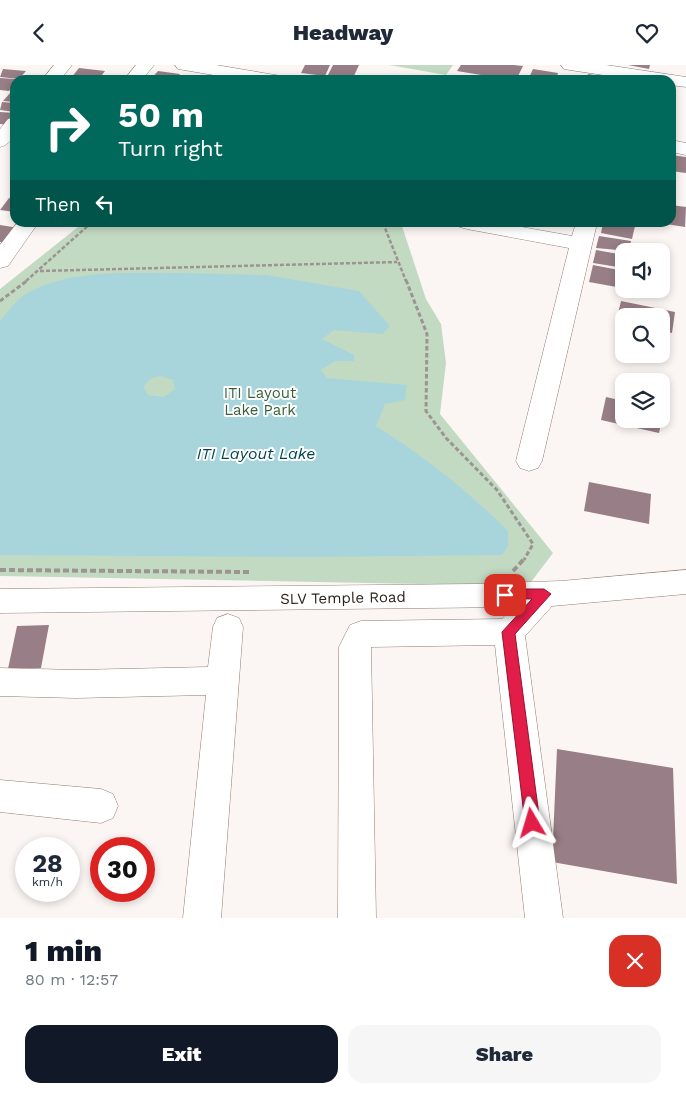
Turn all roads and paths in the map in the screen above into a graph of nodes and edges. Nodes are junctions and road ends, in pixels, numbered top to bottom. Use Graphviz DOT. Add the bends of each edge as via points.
graph roads {
  1 [pos="63,65"];
  2 [pos="145,65"];
  3 [pos="184,65"];
  4 [pos="570,65"];
  5 [pos="55,75"];
  6 [pos="137,75"];
  7 [pos="245,75"];
  8 [pos="638,75"];
  9 [pos="10,129"];
  10 [pos="0,141"];
  11 [pos="24,227"];
  12 [pos="87,227"];
  13 [pos="384,227"];
  14 [pos="514,227"];
  15 [pos="584,233"];
  16 [pos="0,261"];
  17 [pos="397,262"];
  18 [pos="40,271"];
  19 [pos="0,301"];
  20 [pos="529,461"];
  21 [pos="0,570"];
  22 [pos="258,573"];
  23 [pos="511,573"];
  24 [pos="686,582"];
  25 [pos="544,594"];
  26 [pos="0,601"];
  27 [pos="228,627"];
  28 [pos="509,632"];
  29 [pos="223,681"];
  30 [pos="0,682"];
  31 [pos="0,796"];
  32 [pos="101,806"];
  33 [pos="202,918"];
  34 [pos="357,918"];
  35 [pos="544,918"];
  1 -- 5 [label="street"];
  2 -- 6 [label="street"];
  3 -- 7 [label="street"];
  4 -- 8 [label="street"];
  9 -- 10 [label="street"];
  11 -- 16 [label="street"];
  12 -- 18 [label="path"];
  13 -- 17 [label="path"];
  14 -- 15 [label="street"];
  15 -- 20 [label="street"];
  17 -- 18 [label="path"];
  17 -- 23 [label="path" via="427,334 426,411 446,438 497,490 533,545"];
  18 -- 19 [label="path"];
  21 -- 22 [label="path"];
  24 -- 25 [label="street, SLV Temple Road"];
  25 -- 26 [label="street, SLV Temple Road"];
  25 -- 28 [label="street"];
  27 -- 29 [label="street"];
  28 -- 34 [label="street" via="361,634 355,647"];
  28 -- 35 [label="street"];
  29 -- 30 [label="street"];
  29 -- 33 [label="street"];
  31 -- 32 [label="street"];
}
